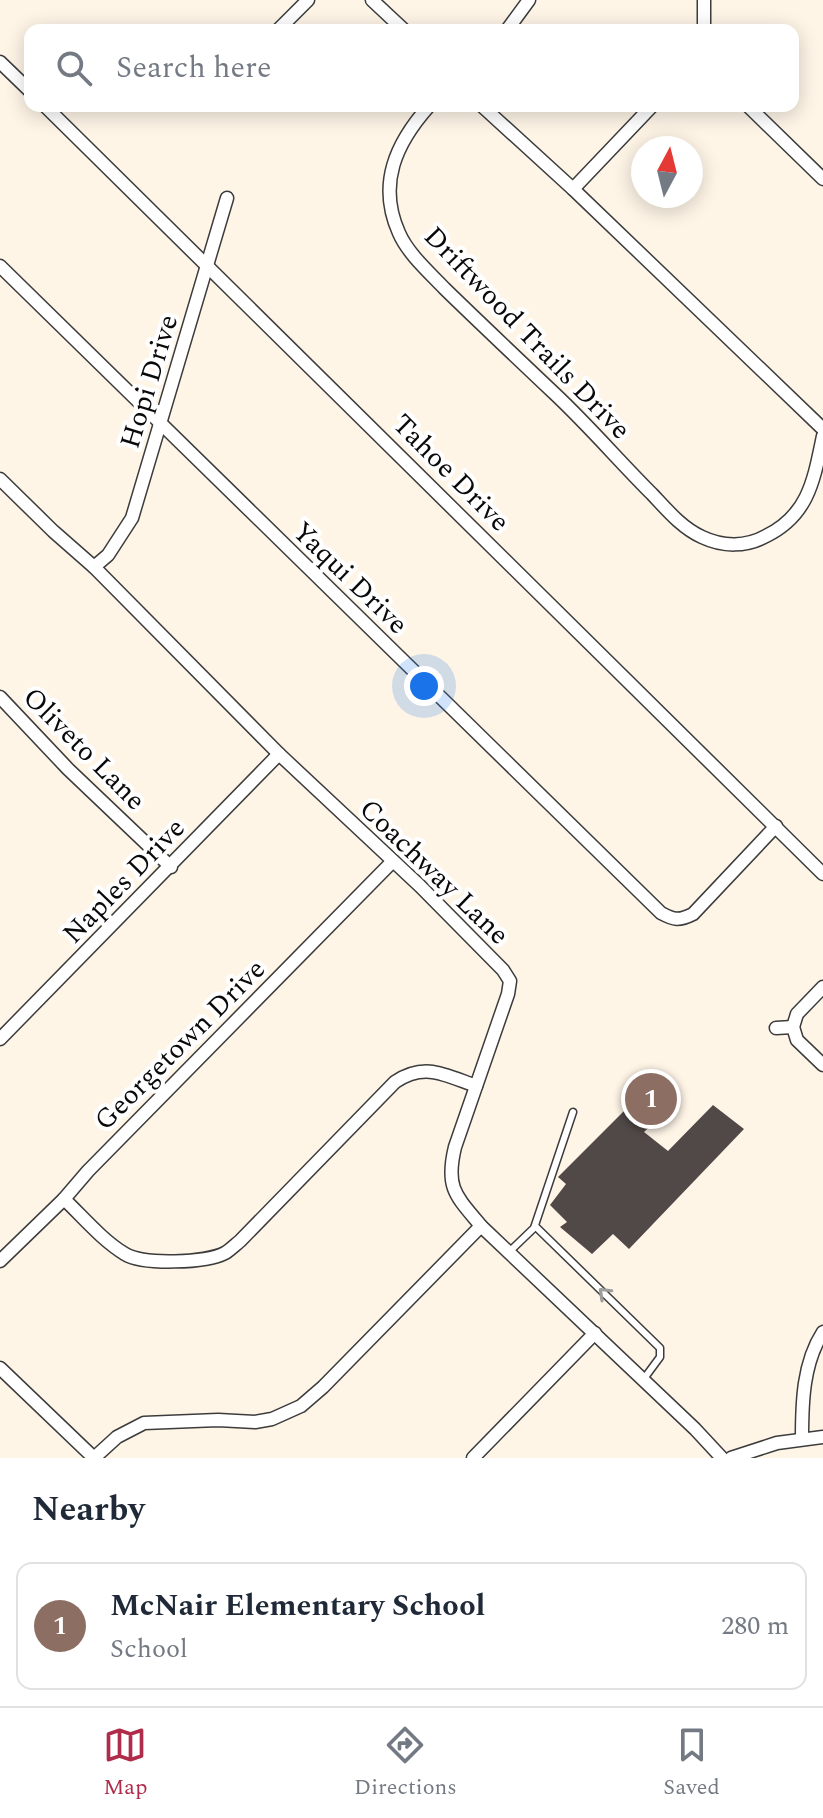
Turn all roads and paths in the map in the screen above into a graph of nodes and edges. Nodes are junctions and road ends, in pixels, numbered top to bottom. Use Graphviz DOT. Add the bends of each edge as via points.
graph roads {
  1 [pos="308,0"];
  2 [pos="372,0"];
  3 [pos="529,0"];
  4 [pos="704,0"];
  5 [pos="284,24"];
  6 [pos="398,24"];
  7 [pos="511,24"];
  8 [pos="704,24"];
  9 [pos="0,62"];
  10 [pos="24,85"];
  11 [pos="51,112"];
  12 [pos="424,112"];
  13 [pos="489,112"];
  14 [pos="646,112"];
  15 [pos="754,112"];
  16 [pos="823,179"];
  17 [pos="573,189"];
  18 [pos="227,198"];
  19 [pos="208,265"];
  20 [pos="0,266"];
  21 [pos="160,423"];
  22 [pos="823,429"];
  23 [pos="823,436"];
  24 [pos="0,479"];
  25 [pos="94,567"];
  26 [pos="0,697"];
  27 [pos="279,754"];
  28 [pos="776,826"];
  29 [pos="393,861"];
  30 [pos="171,867"];
  31 [pos="823,874"];
  32 [pos="823,987"];
  33 [pos="793,1027"];
  34 [pos="776,1028"];
  35 [pos="0,1039"];
  36 [pos="823,1065"];
  37 [pos="476,1086"];
  38 [pos="573,1112"];
  39 [pos="64,1199"];
  40 [pos="481,1226"];
  41 [pos="535,1226"];
  42 [pos="509,1252"];
  43 [pos="0,1261"];
  44 [pos="823,1332"];
  45 [pos="595,1333"];
  46 [pos="0,1368"];
  47 [pos="643,1380"];
  48 [pos="823,1437"];
  49 [pos="802,1438"];
  50 [pos="94,1458"];
  51 [pos="473,1458"];
  52 [pos="722,1458"];
  53 [pos="731,1458"];
  1 -- 5 [label="street"];
  2 -- 6 [label="street"];
  3 -- 7 [label="street"];
  4 -- 8 [label="street"];
  9 -- 10 [label="street"];
  11 -- 19 [label="street, Tahoe Drive"];
  12 -- 23 [label="street, Driftwood Trails Drive" via="409,128 393,164 391,198 399,235 434,277 679,522 705,539 733,545 758,541 783,528 805,501"];
  13 -- 17 [label="street"];
  14 -- 17 [label="street"];
  15 -- 16 [label="street"];
  17 -- 22 [label="street"];
  18 -- 19 [label="street, Hopi Drive"];
  19 -- 21 [label="street, Hopi Drive"];
  19 -- 28 [label="street, Tahoe Drive"];
  20 -- 21 [label="street, Yaqui Drive"];
  21 -- 25 [label="street, Hopi Drive" via="132,518"];
  21 -- 28 [label="street, Yaqui Drive" via="661,913 673,920 693,914"];
  24 -- 25 [label="street, Coachway Lane"];
  25 -- 27 [label="street, Coachway Lane"];
  26 -- 30 [label="street, Oliveto Lane"];
  27 -- 29 [label="street, Coachway Lane"];
  27 -- 30 [label="street, Naples Drive"];
  28 -- 31 [label="street, Tahoe Drive"];
  29 -- 37 [label="street, Coachway Lane" via="510,981"];
  29 -- 39 [label="street, Georgetown Drive"];
  30 -- 35 [label="street, Naples Drive"];
  32 -- 33 [label="street" via="797,1014"];
  33 -- 34 [label="street"];
  33 -- 36 [label="street" via="797,1040"];
  37 -- 39 [label="street" via="431,1071 405,1075 240,1241 211,1258 141,1260 127,1255"];
  37 -- 40 [label="street, Coachway Lane" via="449,1172 459,1199"];
  38 -- 41 [label="lane"];
  39 -- 43 [label="street, Georgetown Drive"];
  40 -- 42 [label="street, Coachway Lane"];
  40 -- 50 [label="street" via="301,1406 255,1422 144,1423 129,1428"];
  41 -- 42 [label="lane"];
  47 -- 41 [label="lane, one-way" via="660,1357 660,1348"];
  42 -- 45 [label="street, Coachway Lane"];
  44 -- 49 [label="street" via="804,1388"];
  45 -- 47 [label="street, Coachway Lane"];
  45 -- 51 [label="street"];
  46 -- 50 [label="street"];
  47 -- 52 [label="street, Coachway Lane"];
  48 -- 49 [label="street"];
  49 -- 53 [label="street"];
}
